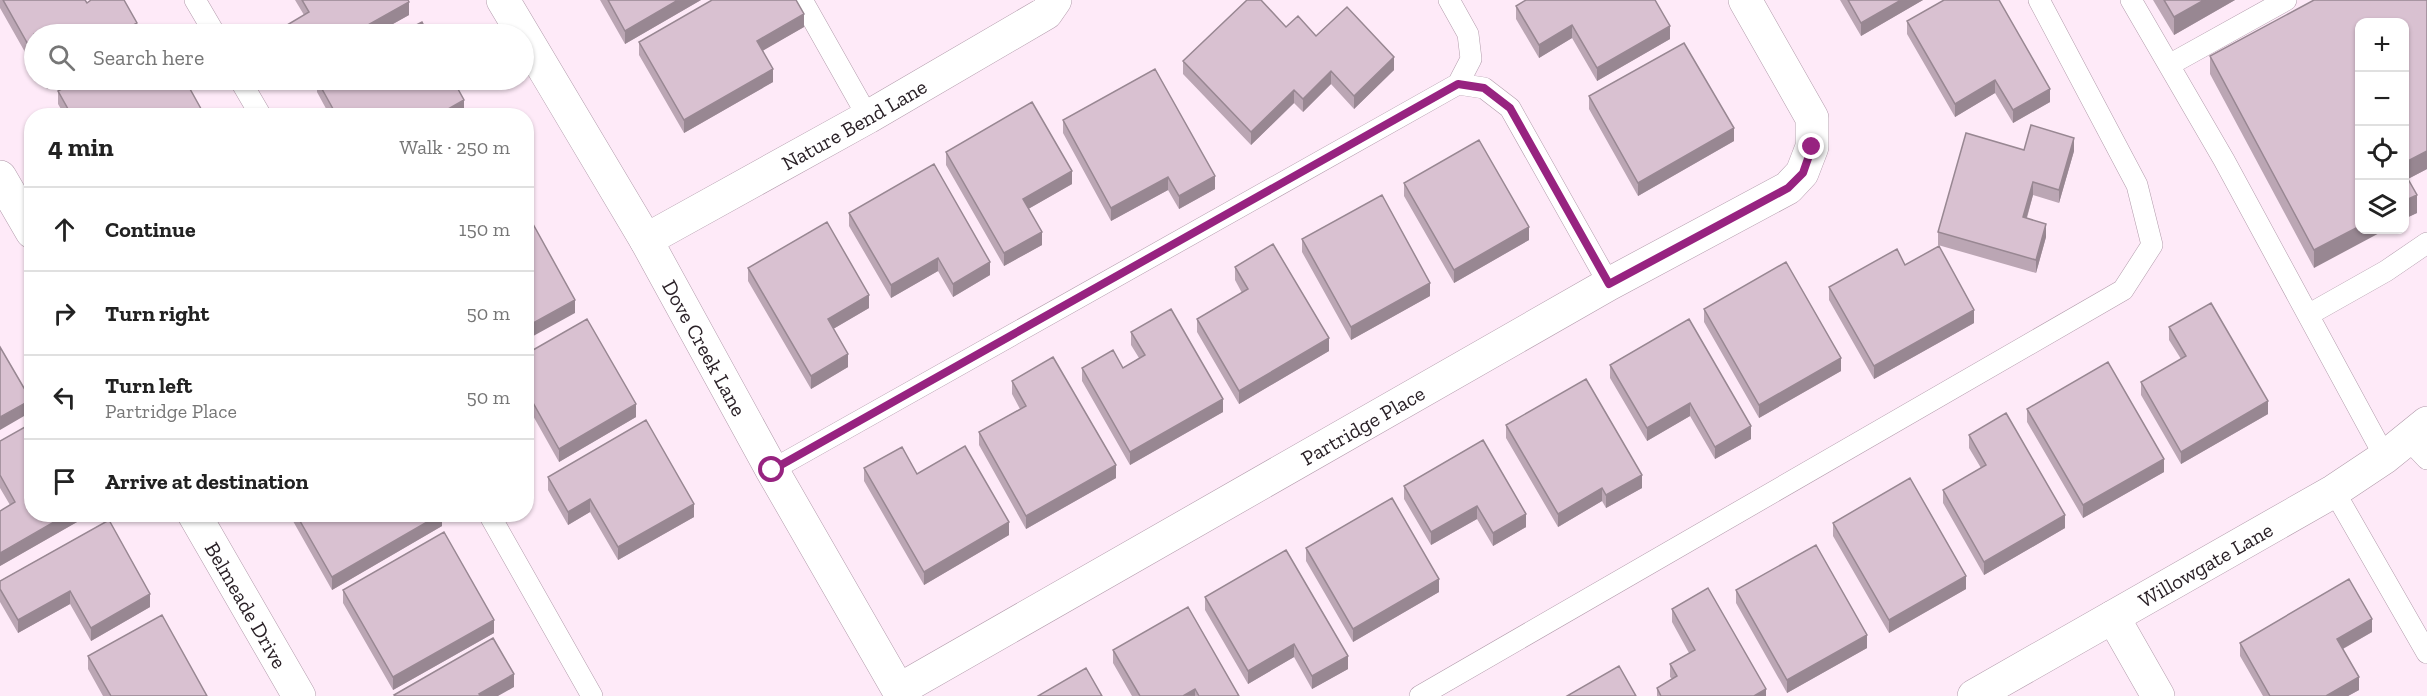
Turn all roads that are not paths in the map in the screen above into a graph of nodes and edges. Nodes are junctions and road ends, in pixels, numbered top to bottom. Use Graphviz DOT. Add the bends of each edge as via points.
graph roads {
  1 [pos="195,0"];
  2 [pos="503,0"];
  3 [pos="802,0"];
  4 [pos="1055,0"];
  5 [pos="1449,0"];
  6 [pos="1745,0"];
  7 [pos="2039,0"];
  8 [pos="2131,0"];
  9 [pos="2286,0"];
  10 [pos="209,24"];
  11 [pos="517,24"];
  12 [pos="534,52"];
  13 [pos="2169,65"];
  14 [pos="1458,84"];
  15 [pos="246,90"];
  16 [pos="256,108"];
  17 [pos="868,117"];
  18 [pos="0,177"];
  19 [pos="24,218"];
  20 [pos="646,240"];
  21 [pos="2427,243"];
  22 [pos="1609,284"];
  23 [pos="2308,315"];
  24 [pos="2412,445"];
  25 [pos="772,470"];
  26 [pos="2334,491"];
  27 [pos="199,522"];
  28 [pos="494,522"];
  29 [pos="2113,617"];
  30 [pos="2427,653"];
  31 [pos="901,693"];
  32 [pos="298,696"];
  33 [pos="592,696"];
  34 [pos="1420,696"];
  35 [pos="1974,696"];
  36 [pos="2158,696"];
  1 -- 10 [label="lane"];
  2 -- 11 [label="street, Dove Creek Lane"];
  3 -- 17 [label="lane"];
  4 -- 17 [label="street, Nature Bend Lane" via="1046,13"];
  5 -- 14 [label="lane" via="1468,34 1471,60"];
  6 -- 22 [label="street, Partridge Place" via="1812,118 1812,147 1803,173 1788,188"];
  7 -- 34 [label="lane" via="2137,185 2152,245 2122,290"];
  8 -- 13 [label="lane"];
  9 -- 13 [label="lane"];
  12 -- 20 [label="street, Dove Creek Lane"];
  13 -- 23 [label="lane"];
  14 -- 22 [label="lane" via="1484,88 1510,108"];
  14 -- 25 [label="lane"];
  15 -- 16 [label="lane"];
  17 -- 20 [label="street, Nature Bend Lane"];
  18 -- 19 [label="street"];
  20 -- 25 [label="street, Dove Creek Lane"];
  21 -- 23 [label="lane"];
  22 -- 31 [label="street, Partridge Place"];
  23 -- 24 [label="lane"];
  24 -- 26 [label="street, Willowgate Lane"];
  25 -- 31 [label="street, Dove Creek Lane"];
  26 -- 29 [label="street, Willowgate Lane"];
  26 -- 30 [label="lane"];
  27 -- 32 [label="street, Belmeade Drive"];
  28 -- 33 [label="lane"];
  29 -- 35 [label="street, Willowgate Lane"];
  29 -- 36 [label="street"];
}
